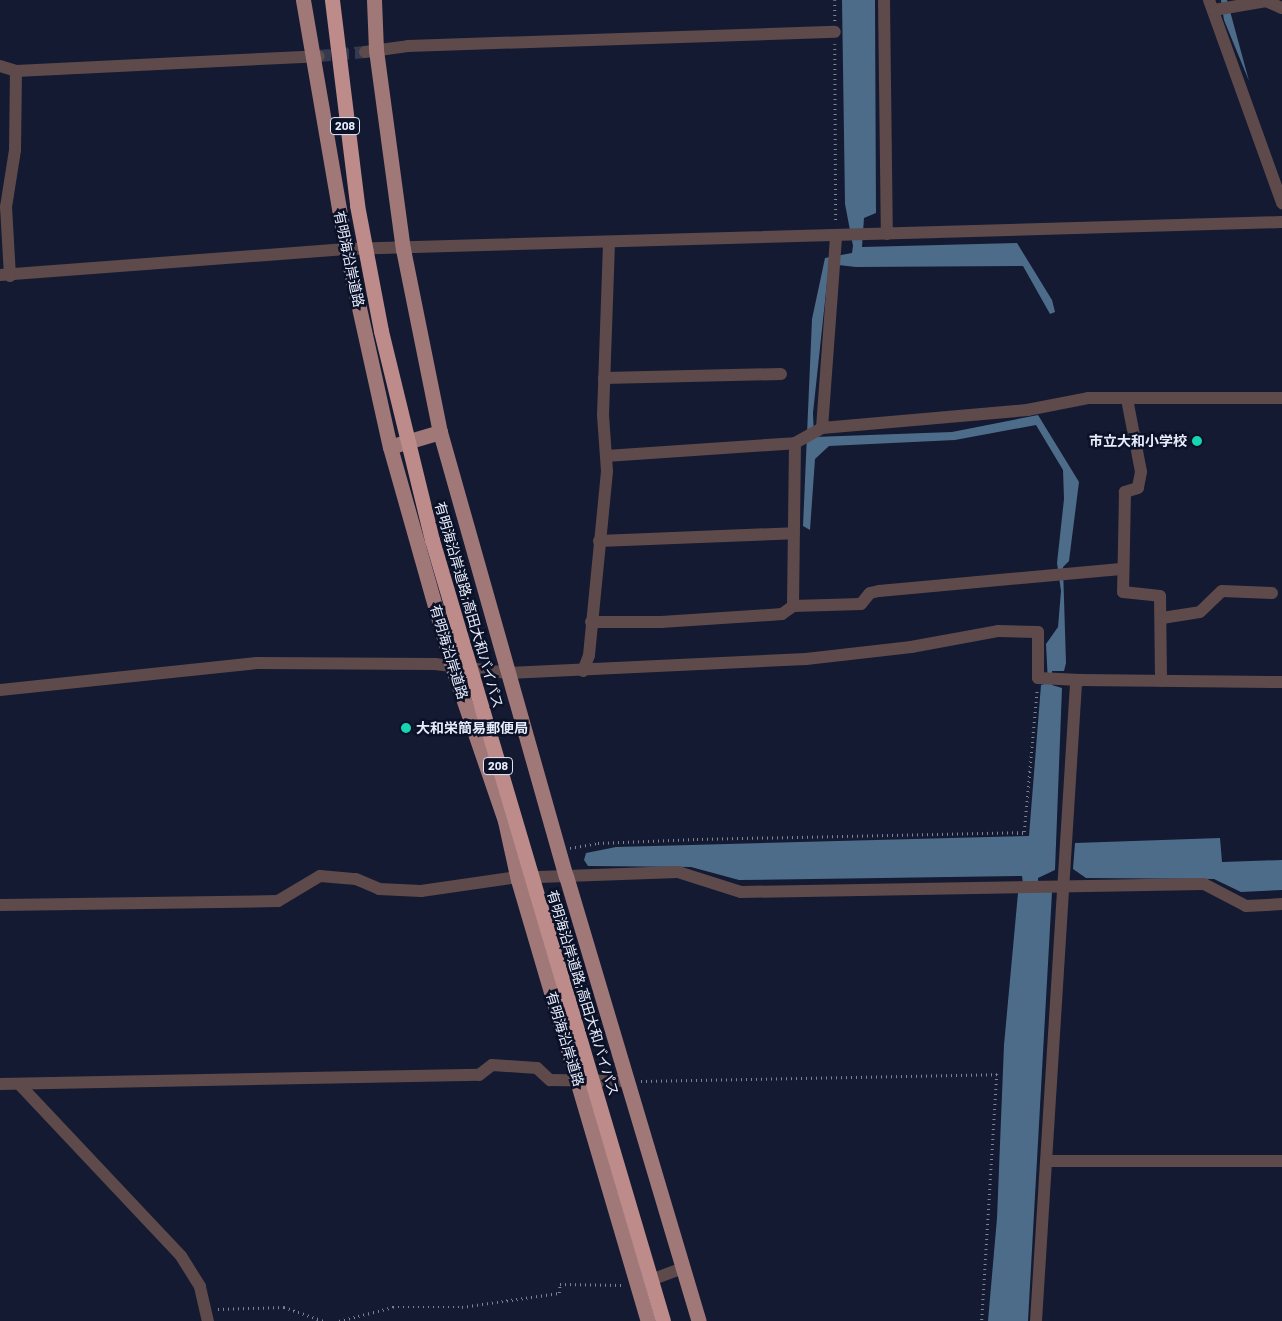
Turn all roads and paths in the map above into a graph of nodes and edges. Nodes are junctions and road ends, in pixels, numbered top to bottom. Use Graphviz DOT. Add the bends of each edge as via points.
graph roads {
  1 [pos="303,0"];
  2 [pos="332,0"];
  3 [pos="337,0"];
  4 [pos="374,0"];
  5 [pos="835,0"];
  6 [pos="884,0"];
  7 [pos="1211,5"];
  8 [pos="1282,8"];
  9 [pos="835,32"];
  10 [pos="336,47"];
  11 [pos="370,51"];
  12 [pos="315,56"];
  13 [pos="0,66"];
  14 [pos="16,71"];
  15 [pos="1282,203"];
  16 [pos="3,207"];
  17 [pos="1282,222"];
  18 [pos="887,234"];
  19 [pos="836,237"];
  20 [pos="608,242"];
  21 [pos="346,249"];
  22 [pos="403,249"];
  23 [pos="5,280"];
  24 [pos="781,374"];
  25 [pos="604,378"];
  26 [pos="1282,398"];
  27 [pos="1127,399"];
  28 [pos="822,428"];
  29 [pos="440,432"];
  30 [pos="794,443"];
  31 [pos="390,447"];
  32 [pos="606,456"];
  33 [pos="794,533"];
  34 [pos="599,541"];
  35 [pos="1121,569"];
  36 [pos="1272,593"];
  37 [pos="794,606"];
  38 [pos="1162,618"];
  39 [pos="591,622"];
  40 [pos="452,666"];
  41 [pos="583,671"];
  42 [pos="508,673"];
  43 [pos="1038,678"];
  44 [pos="1080,680"];
  45 [pos="1162,681"];
  46 [pos="1282,682"];
  47 [pos="0,690"];
  48 [pos="559,851"];
  49 [pos="566,876"];
  50 [pos="518,880"];
  51 [pos="1063,885"];
  52 [pos="0,904"];
  53 [pos="1282,904"];
  54 [pos="577,1079"];
  55 [pos="628,1081"];
  56 [pos="0,1084"];
  57 [pos="19,1084"];
  58 [pos="1047,1160"];
  59 [pos="1282,1161"];
  60 [pos="683,1268"];
  61 [pos="637,1285"];
  62 [pos="208,1315"];
  63 [pos="324,1321"];
  64 [pos="339,1321"];
  65 [pos="648,1321"];
  66 [pos="664,1321"];
  67 [pos="699,1321"];
  68 [pos="982,1321"];
  69 [pos="1036,1321"];
  1 -- 12 [label="main road, 有明海沿岸道路"];
  2 -- 10 [label="highway, 有明海沿岸道路;高田大和バイパス / 208"];
  3 -- 10 [label="highway"];
  4 -- 11 [label="main road"];
  5 -- 9 [label="path"];
  6 -- 18 [label="street"];
  7 -- 8 [label="street" via="1266,0"];
  7 -- 15 [label="street"];
  9 -- 11 [label="street" via="408,46"];
  9 -- 19 [label="path"];
  10 -- 66 [label="highway, 有明海沿岸道路;高田大和バイパス / 208, bridge" via="357,205 381,331 432,540"];
  11 -- 22 [label="main road"];
  12 -- 14 [label="street"];
  12 -- 21 [label="main road, 有明海沿岸道路"];
  13 -- 14 [label="street"];
  14 -- 16 [label="street" via="15,150"];
  16 -- 23 [label="street"];
  17 -- 18 [label="street"];
  18 -- 19 [label="street"];
  19 -- 20 [label="street"];
  19 -- 28 [label="street"];
  20 -- 22 [label="street"];
  20 -- 25 [label="street"];
  21 -- 22 [label="street"];
  21 -- 23 [label="street"];
  21 -- 31 [label="main road, 有明海沿岸道路"];
  22 -- 29 [label="main road"];
  24 -- 25 [label="street"];
  25 -- 32 [label="street"];
  26 -- 27 [label="street"];
  27 -- 28 [label="street" via="1088,398 1027,410"];
  27 -- 35 [label="street" via="1141,472 1138,488 1125,492"];
  28 -- 30 [label="street"];
  29 -- 31 [label="main road"];
  29 -- 42 [label="main road"];
  30 -- 32 [label="street"];
  30 -- 33 [label="street"];
  31 -- 40 [label="main road, 有明海沿岸道路"];
  32 -- 34 [label="street"];
  33 -- 34 [label="street"];
  33 -- 37 [label="street"];
  34 -- 39 [label="street"];
  35 -- 37 [label="street" via="879,591 870,593 861,604"];
  35 -- 38 [label="street" via="1123,592 1160,596"];
  36 -- 38 [label="street" via="1222,591 1200,612"];
  37 -- 39 [label="street" via="782,614 769,616"];
  38 -- 45 [label="street"];
  39 -- 41 [label="street" via="589,655"];
  40 -- 42 [label="street"];
  40 -- 47 [label="street" via="257,663"];
  40 -- 50 [label="main road, 有明海沿岸道路" via="504,821"];
  41 -- 42 [label="street"];
  41 -- 43 [label="street" via="806,659 911,647 998,631 1038,632"];
  42 -- 48 [label="main road"];
  43 -- 44 [label="street"];
  43 -- 48 [label="path" via="1024,832 687,839 598,843"];
  44 -- 45 [label="street"];
  44 -- 51 [label="street" via="1074,692"];
  45 -- 46 [label="street"];
  48 -- 49 [label="main road"];
  49 -- 50 [label="street"];
  49 -- 51 [label="street" via="678,872 741,892"];
  49 -- 55 [label="main road"];
  50 -- 52 [label="street" via="512,878 442,889 397,891 379,889 356,879 320,876 278,901"];
  50 -- 54 [label="main road, 有明海沿岸道路"];
  51 -- 53 [label="street" via="1204,884 1246,906"];
  51 -- 58 [label="street"];
  54 -- 55 [label="street"];
  54 -- 57 [label="street" via="550,1080 537,1068 492,1065 479,1075"];
  54 -- 61 [label="main road, 有明海沿岸道路"];
  55 -- 60 [label="main road"];
  55 -- 68 [label="path" via="997,1074"];
  56 -- 57 [label="street"];
  57 -- 62 [label="street" via="181,1256 192,1271"];
  58 -- 59 [label="street"];
  58 -- 69 [label="street"];
  60 -- 61 [label="street"];
  60 -- 67 [label="main road"];
  61 -- 64 [label="path" via="560,1284 559,1293 462,1307 392,1307"];
  61 -- 65 [label="main road, 有明海沿岸道路"];
  62 -- 63 [label="path" via="284,1307"];
}
